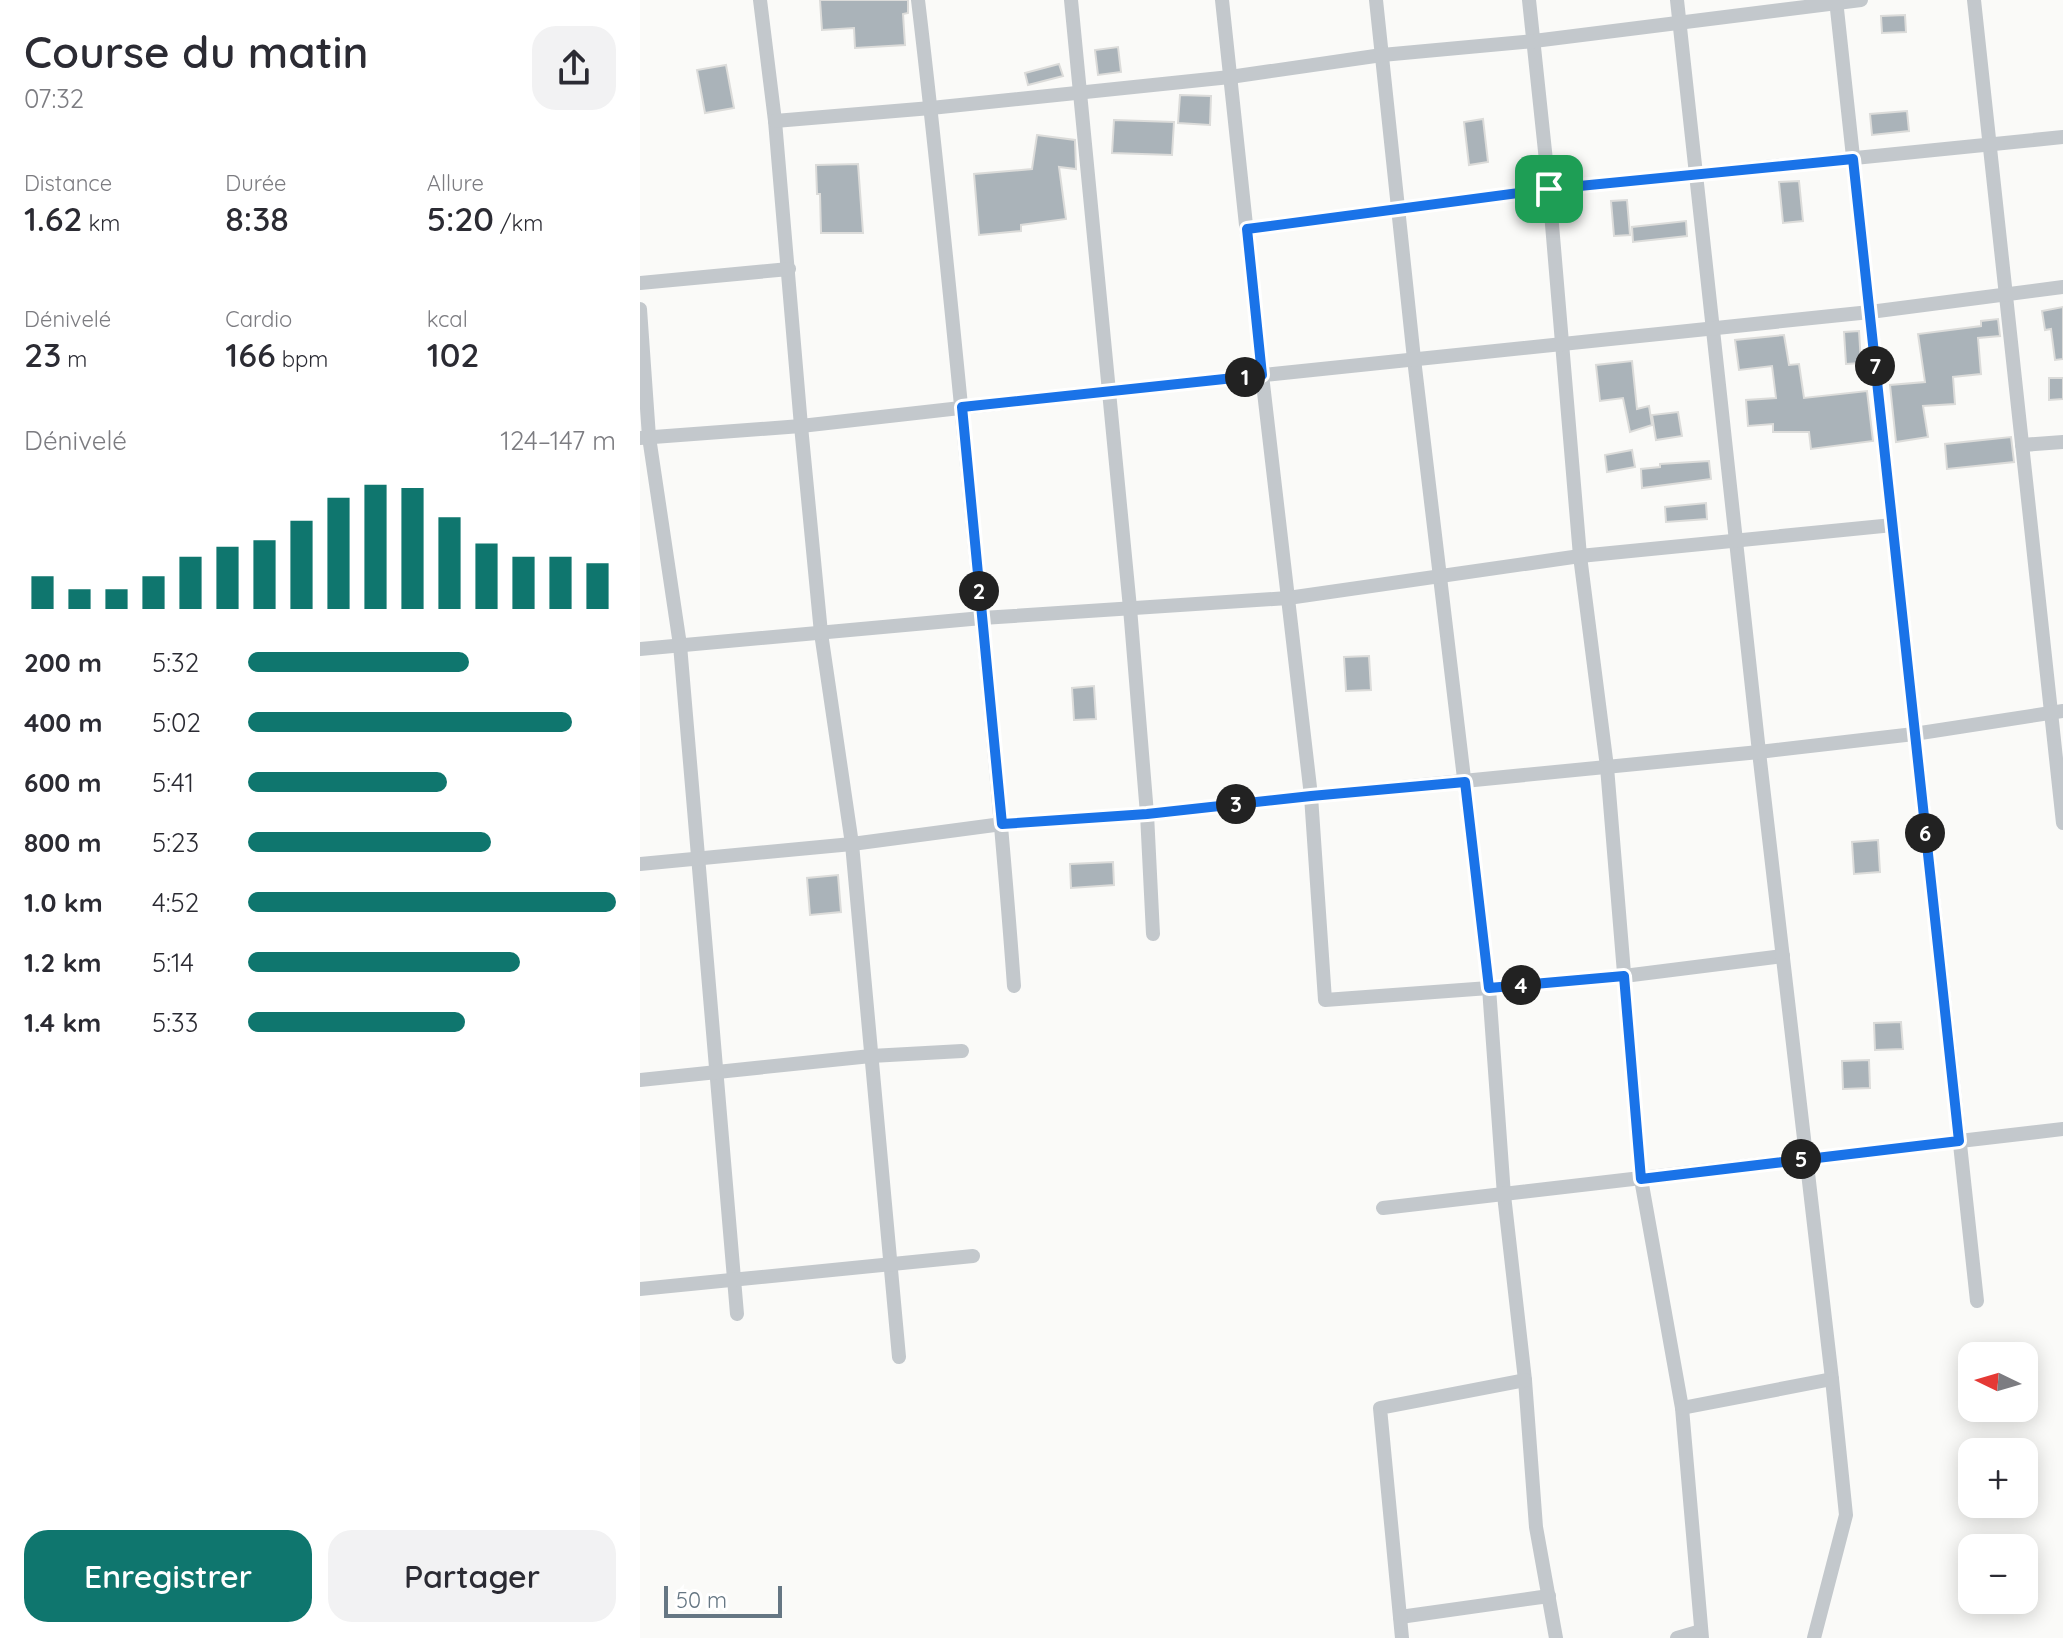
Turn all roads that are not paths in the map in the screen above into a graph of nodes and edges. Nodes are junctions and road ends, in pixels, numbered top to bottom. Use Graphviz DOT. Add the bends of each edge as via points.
graph roads {
  1 [pos="760,0"];
  2 [pos="918,0"];
  3 [pos="1071,0"];
  4 [pos="1222,0"];
  5 [pos="1376,0"];
  6 [pos="1529,0"];
  7 [pos="1677,0"];
  8 [pos="1861,0"];
  9 [pos="1974,0"];
  10 [pos="1836,1"];
  11 [pos="1679,23"];
  12 [pos="1534,41"];
  13 [pos="1382,55"];
  14 [pos="1230,77"];
  15 [pos="1081,92"];
  16 [pos="931,108"];
  17 [pos="775,121"];
  18 [pos="2063,137"];
  19 [pos="1990,143"];
  20 [pos="1853,159"];
  21 [pos="1696,173"];
  22 [pos="1549,189"];
  23 [pos="1399,209"];
  24 [pos="1247,229"];
  25 [pos="789,269"];
  26 [pos="640,283"];
  27 [pos="2063,287"];
  28 [pos="2006,293"];
  29 [pos="640,309"];
  30 [pos="1870,312"];
  31 [pos="1713,327"];
  32 [pos="1562,344"];
  33 [pos="1414,359"];
  34 [pos="1262,375"];
  35 [pos="1110,391"];
  36 [pos="962,407"];
  37 [pos="801,426"];
  38 [pos="645,438"];
  39 [pos="2063,442"];
  40 [pos="2022,445"];
  41 [pos="1893,525"];
  42 [pos="1736,541"];
  43 [pos="1580,556"];
  44 [pos="1440,575"];
  45 [pos="1288,598"];
  46 [pos="1130,608"];
  47 [pos="982,618"];
  48 [pos="821,633"];
  49 [pos="680,645"];
  50 [pos="640,649"];
  51 [pos="2057,712"];
  52 [pos="1914,734"];
  53 [pos="1759,752"];
  54 [pos="1607,767"];
  55 [pos="1465,782"];
  56 [pos="1311,796"];
  57 [pos="1147,814"];
  58 [pos="2063,823"];
  59 [pos="1002,824"];
  60 [pos="852,844"];
  61 [pos="699,858"];
  62 [pos="640,864"];
  63 [pos="1153,934"];
  64 [pos="1783,956"];
  65 [pos="1624,976"];
  66 [pos="1014,986"];
  67 [pos="1489,988"];
  68 [pos="962,1051"];
  69 [pos="871,1056"];
  70 [pos="717,1072"];
  71 [pos="640,1080"];
  72 [pos="2063,1129"];
  73 [pos="1959,1141"];
  74 [pos="1807,1158"];
  75 [pos="1641,1179"];
  76 [pos="1504,1195"];
  77 [pos="1383,1208"];
  78 [pos="973,1256"];
  79 [pos="891,1264"];
  80 [pos="734,1280"];
  81 [pos="640,1289"];
  82 [pos="1977,1301"];
  83 [pos="737,1314"];
  84 [pos="899,1357"];
  85 [pos="1832,1379"];
  86 [pos="1525,1380"];
  87 [pos="1682,1408"];
  88 [pos="1549,1596"];
  89 [pos="1400,1617"];
  90 [pos="1702,1635"];
  91 [pos="1402,1638"];
  92 [pos="1556,1638"];
  93 [pos="1677,1638"];
  94 [pos="1814,1638"];
  1 -- 17 [label="street"];
  2 -- 16 [label="street"];
  3 -- 15 [label="street"];
  4 -- 14 [label="street"];
  5 -- 13 [label="street"];
  6 -- 12 [label="street"];
  7 -- 11 [label="street"];
  8 -- 10 [label="street"];
  9 -- 19 [label="street"];
  10 -- 11 [label="street"];
  10 -- 20 [label="street"];
  11 -- 12 [label="street"];
  11 -- 21 [label="street"];
  12 -- 13 [label="street"];
  12 -- 22 [label="street"];
  13 -- 14 [label="street"];
  13 -- 23 [label="street"];
  14 -- 15 [label="street"];
  14 -- 24 [label="street"];
  15 -- 16 [label="street"];
  15 -- 35 [label="street"];
  16 -- 17 [label="street"];
  16 -- 36 [label="street"];
  17 -- 25 [label="street"];
  18 -- 19 [label="street"];
  19 -- 20 [label="street"];
  19 -- 28 [label="street"];
  20 -- 21 [label="street"];
  20 -- 30 [label="street"];
  21 -- 22 [label="street"];
  21 -- 31 [label="street"];
  22 -- 23 [label="street"];
  22 -- 32 [label="street"];
  23 -- 24 [label="street"];
  23 -- 33 [label="street"];
  24 -- 34 [label="street"];
  25 -- 26 [label="street"];
  25 -- 37 [label="street"];
  27 -- 28 [label="street"];
  28 -- 30 [label="street"];
  28 -- 40 [label="street"];
  29 -- 38 [label="street"];
  30 -- 31 [label="street"];
  30 -- 41 [label="street"];
  31 -- 32 [label="street"];
  31 -- 42 [label="street"];
  32 -- 33 [label="street"];
  32 -- 43 [label="street"];
  33 -- 34 [label="street"];
  33 -- 44 [label="street"];
  34 -- 35 [label="street"];
  34 -- 45 [label="street"];
  35 -- 36 [label="street"];
  35 -- 46 [label="street"];
  36 -- 37 [label="street"];
  36 -- 47 [label="street"];
  37 -- 38 [label="street"];
  37 -- 48 [label="street"];
  38 -- 49 [label="street"];
  39 -- 40 [label="street"];
  40 -- 51 [label="street"];
  41 -- 42 [label="street"];
  41 -- 52 [label="street"];
  42 -- 43 [label="street"];
  42 -- 53 [label="street"];
  43 -- 44 [label="street"];
  43 -- 54 [label="street"];
  44 -- 45 [label="street"];
  44 -- 55 [label="street"];
  45 -- 46 [label="street"];
  45 -- 56 [label="street"];
  46 -- 47 [label="street"];
  46 -- 57 [label="street"];
  47 -- 48 [label="street"];
  47 -- 59 [label="street"];
  48 -- 49 [label="street"];
  48 -- 60 [label="street"];
  49 -- 50 [label="street"];
  49 -- 61 [label="street"];
  51 -- 52 [label="street"];
  51 -- 58 [label="street"];
  52 -- 53 [label="street"];
  52 -- 73 [label="street"];
  53 -- 54 [label="street"];
  53 -- 64 [label="street"];
  54 -- 55 [label="street"];
  54 -- 65 [label="street"];
  55 -- 56 [label="street"];
  55 -- 67 [label="street"];
  56 -- 57 [label="street"];
  56 -- 67 [label="street" via="1325,1000"];
  57 -- 59 [label="street"];
  57 -- 63 [label="street"];
  59 -- 60 [label="street"];
  59 -- 66 [label="street"];
  60 -- 61 [label="street"];
  60 -- 69 [label="street"];
  61 -- 62 [label="street"];
  61 -- 70 [label="street"];
  64 -- 65 [label="street"];
  64 -- 74 [label="street"];
  65 -- 67 [label="street"];
  65 -- 75 [label="street"];
  67 -- 76 [label="street"];
  68 -- 69 [label="street"];
  69 -- 70 [label="street"];
  69 -- 79 [label="street"];
  70 -- 71 [label="street"];
  70 -- 80 [label="street"];
  72 -- 73 [label="street"];
  73 -- 74 [label="street"];
  73 -- 82 [label="street"];
  74 -- 75 [label="street"];
  74 -- 85 [label="street"];
  75 -- 76 [label="street"];
  75 -- 87 [label="street"];
  76 -- 77 [label="street"];
  76 -- 86 [label="street"];
  78 -- 79 [label="street"];
  79 -- 80 [label="street"];
  79 -- 84 [label="street"];
  80 -- 81 [label="street"];
  80 -- 83 [label="street"];
  85 -- 87 [label="street"];
  85 -- 94 [label="street" via="1846,1515"];
  86 -- 88 [label="street" via="1536,1527"];
  86 -- 89 [label="street" via="1380,1408"];
  87 -- 90 [label="street"];
  88 -- 89 [label="street"];
  88 -- 92 [label="street"];
  89 -- 91 [label="street"];
  90 -- 93 [label="street"];
}
